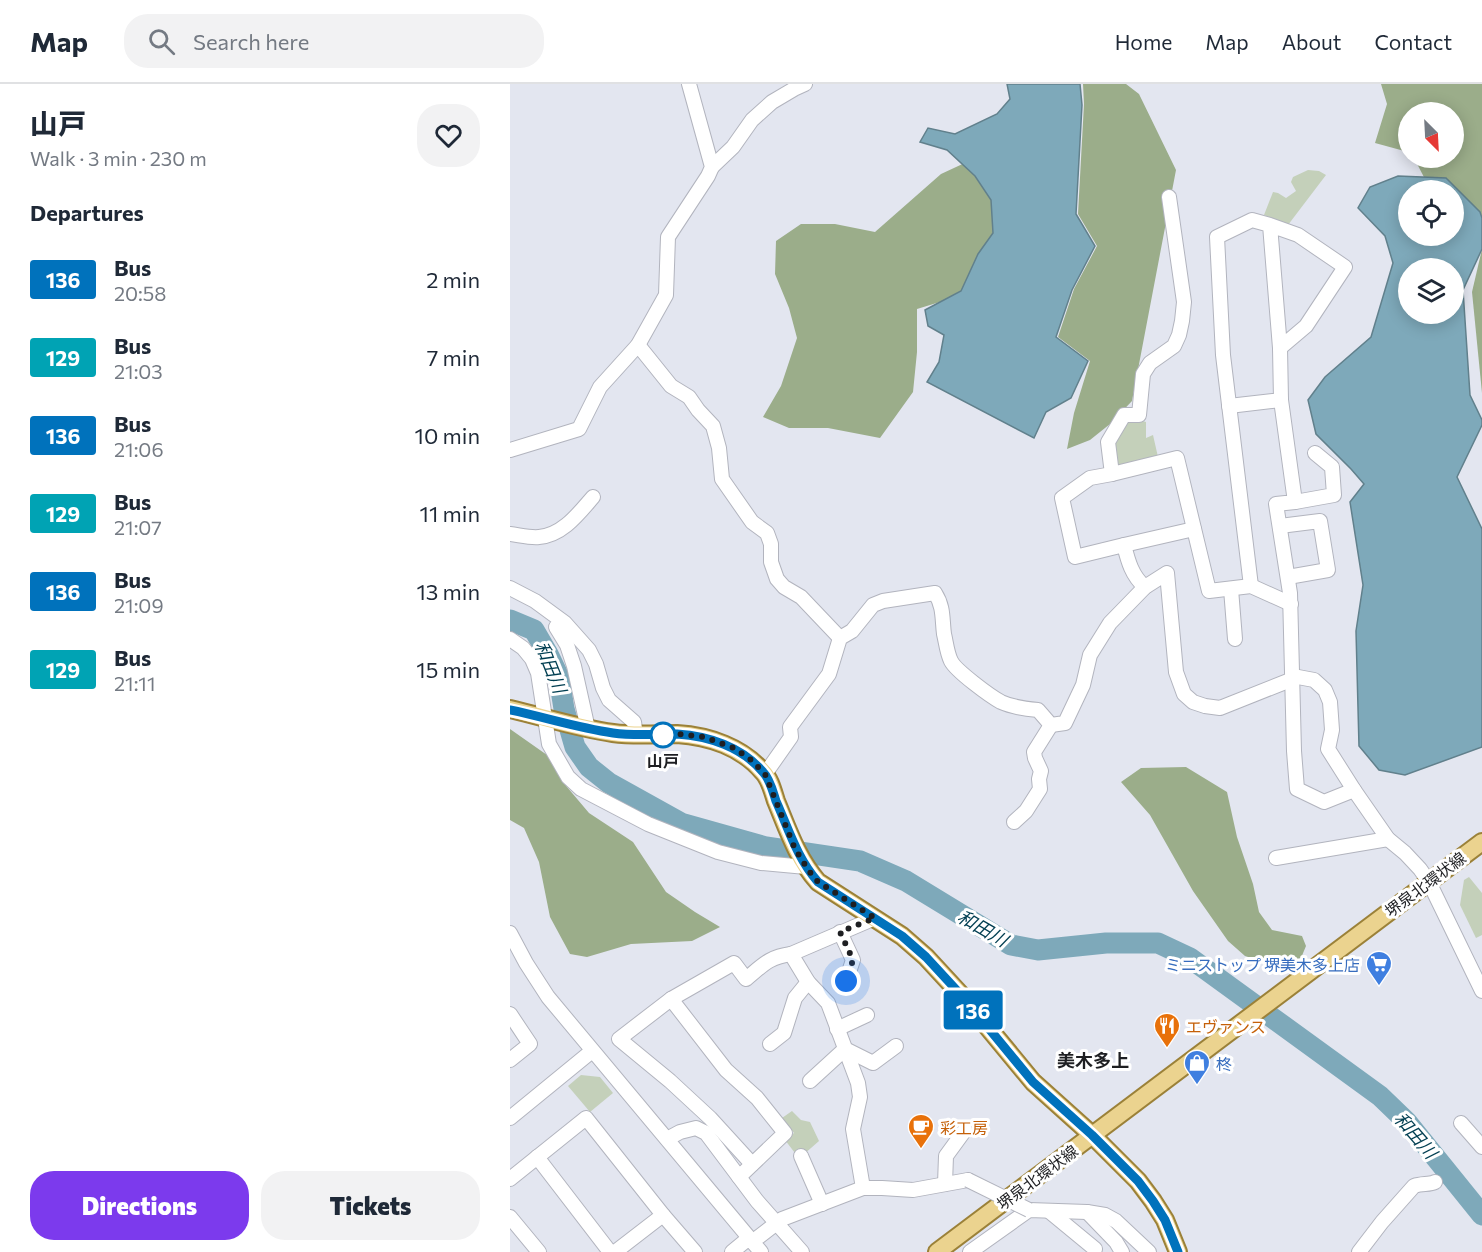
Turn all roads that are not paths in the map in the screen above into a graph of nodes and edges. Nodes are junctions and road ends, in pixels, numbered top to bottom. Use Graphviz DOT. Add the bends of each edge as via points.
graph roads {
  1 [pos="689,84"];
  2 [pos="806,84"];
  3 [pos="712,167"];
  4 [pos="1169,197"];
  5 [pos="1270,225"];
  6 [pos="638,345"];
  7 [pos="1280,348"];
  8 [pos="1281,400"];
  9 [pos="1229,406"];
  10 [pos="510,450"];
  11 [pos="1315,453"];
  12 [pos="1112,474"];
  13 [pos="593,497"];
  14 [pos="1295,502"];
  15 [pos="1280,526"];
  16 [pos="1194,529"];
  17 [pos="510,534"];
  18 [pos="1124,545"];
  19 [pos="1288,577"];
  20 [pos="1251,586"];
  21 [pos="1145,587"];
  22 [pos="510,588"];
  23 [pos="1231,589"];
  24 [pos="1291,604"];
  25 [pos="556,627"];
  26 [pos="840,638"];
  27 [pos="510,639"];
  28 [pos="1235,639"];
  29 [pos="1293,679"];
  30 [pos="510,710"];
  31 [pos="547,718"];
  32 [pos="1051,725"];
  33 [pos="585,728"];
  34 [pos="636,735"];
  35 [pos="765,774"];
  36 [pos="1354,790"];
  37 [pos="1014,822"];
  38 [pos="1388,839"];
  39 [pos="1482,842"];
  40 [pos="1276,858"];
  41 [pos="805,865"];
  42 [pos="1428,882"];
  43 [pos="875,918"];
  44 [pos="840,932"];
  45 [pos="510,933"];
  46 [pos="791,954"];
  47 [pos="846,981"];
  48 [pos="808,982"];
  49 [pos="1482,991"];
  50 [pos="671,999"];
  51 [pos="510,1014"];
  52 [pos="867,1015"];
  53 [pos="837,1029"];
  54 [pos="770,1044"];
  55 [pos="896,1046"];
  56 [pos="845,1049"];
  57 [pos="592,1051"];
  58 [pos="510,1060"];
  59 [pos="810,1081"];
  60 [pos="510,1118"];
  61 [pos="1461,1124"];
  62 [pos="965,1130"];
  63 [pos="1092,1135"];
  64 [pos="667,1139"];
  65 [pos="1482,1147"];
  66 [pos="801,1156"];
  67 [pos="537,1157"];
  68 [pos="752,1164"];
  69 [pos="739,1177"];
  70 [pos="510,1179"];
  71 [pos="1435,1182"];
  72 [pos="945,1185"];
  73 [pos="862,1188"];
  74 [pos="822,1204"];
  75 [pos="1029,1209"];
  76 [pos="1049,1210"];
  77 [pos="1087,1212"];
  78 [pos="663,1215"];
  79 [pos="512,1223"];
  80 [pos="777,1223"];
  81 [pos="754,1244"];
  82 [pos="1095,1249"];
  83 [pos="539,1252"];
  84 [pos="612,1252"];
  85 [pos="695,1252"];
  86 [pos="732,1252"];
  87 [pos="802,1252"];
  88 [pos="937,1252"];
  89 [pos="970,1252"];
  90 [pos="1122,1252"];
  91 [pos="1149,1252"];
  92 [pos="1178,1252"];
  93 [pos="1359,1252"];
  1 -- 3 [label="street"];
  2 -- 3 [label="street" via="772,102"];
  3 -- 6 [label="street" via="668,237 666,295"];
  4 -- 12 [label="street" via="1184,302 1182,321 1174,346 1150,363 1143,374 1139,415 1124,415 1107,442"];
  5 -- 7 [label="street"];
  5 -- 7 [label="street" via="1298,235 1345,267 1306,326"];
  5 -- 9 [label="street" via="1252,220 1217,237"];
  6 -- 10 [label="street" via="600,387 579,429"];
  6 -- 26 [label="street" via="671,386 689,397 713,426 722,479 752,522 767,533 777,579 801,597"];
  7 -- 8 [label="street"];
  8 -- 9 [label="street"];
  8 -- 14 [label="street"];
  9 -- 20 [label="street"];
  11 -- 14 [label="street" via="1332,467 1334,495"];
  12 -- 16 [label="street" via="1177,458"];
  12 -- 18 [label="street" via="1090,477 1062,498 1075,557"];
  13 -- 17 [label="street" via="556,532 540,537"];
  14 -- 15 [label="street" via="1276,504"];
  15 -- 19 [label="street"];
  15 -- 19 [label="street" via="1320,521 1328,570"];
  16 -- 18 [label="street"];
  16 -- 23 [label="street" via="1209,591"];
  18 -- 21 [label="street" via="1131,568"];
  19 -- 24 [label="street"];
  20 -- 23 [label="street"];
  20 -- 24 [label="street"];
  21 -- 29 [label="street" via="1167,573 1176,672 1184,694 1193,702 1220,708"];
  21 -- 32 [label="street" via="1110,623 1090,655 1083,685 1065,723"];
  22 -- 34 [label="street" via="566,623 589,650 609,700 634,722"];
  23 -- 28 [label="street"];
  24 -- 29 [label="street"];
  25 -- 33 [label="street" via="574,666"];
  26 -- 32 [label="street" via="852,631 873,604 935,594 944,616 951,660 959,672 1002,702 1038,710"];
  26 -- 35 [label="street" via="829,674 790,727 791,738"];
  27 -- 31 [label="street" via="532,659"];
  29 -- 36 [label="street" via="1314,680 1325,690 1332,730 1328,749"];
  29 -- 36 [label="street" via="1297,789 1324,802"];
  30 -- 31 [label="main road"];
  31 -- 33 [label="main road"];
  31 -- 41 [label="street" via="549,744 568,777 581,789 648,824 718,852 761,863"];
  32 -- 37 [label="street" via="1034,752 1041,771 1040,789"];
  33 -- 34 [label="main road"];
  34 -- 35 [label="main road" via="704,737 734,748"];
  35 -- 41 [label="main road"];
  36 -- 38 [label="street"];
  38 -- 40 [label="street"];
  38 -- 42 [label="street" via="1413,861"];
  39 -- 42 [label="main road, 堺泉北環状線"];
  41 -- 43 [label="main road" via="818,882"];
  42 -- 49 [label="street"];
  42 -- 63 [label="main road, 堺泉北環状線"];
  43 -- 44 [label="street"];
  43 -- 63 [label="main road" via="926,957 1033,1082"];
  44 -- 46 [label="street"];
  44 -- 47 [label="street" via="853,960"];
  45 -- 57 [label="street" via="548,997"];
  46 -- 48 [label="street"];
  46 -- 50 [label="street" via="766,961 746,979 734,963"];
  48 -- 53 [label="street" via="828,1004"];
  48 -- 54 [label="street" via="795,998 784,1033"];
  50 -- 68 [label="street" via="726,1070 757,1098 785,1133"];
  50 -- 68 [label="street" via="619,1039 710,1118"];
  51 -- 58 [label="street" via="530,1044"];
  52 -- 53 [label="street"];
  53 -- 56 [label="street"];
  55 -- 56 [label="street" via="873,1063"];
  56 -- 59 [label="street"];
  56 -- 73 [label="street" via="860,1097 853,1129"];
  57 -- 60 [label="street"];
  57 -- 64 [label="street"];
  61 -- 65 [label="street"];
  62 -- 72 [label="street" via="946,1156"];
  63 -- 88 [label="main road, 堺泉北環状線"];
  63 -- 92 [label="main road" via="1153,1201"];
  64 -- 69 [label="street" via="696,1128 702,1130"];
  64 -- 81 [label="street"];
  66 -- 74 [label="street"];
  67 -- 70 [label="street"];
  67 -- 78 [label="street" via="586,1118"];
  67 -- 84 [label="street"];
  68 -- 69 [label="street"];
  69 -- 80 [label="street"];
  71 -- 93 [label="street" via="1414,1186"];
  72 -- 73 [label="street" via="913,1190"];
  72 -- 75 [label="street, bridge" via="968,1180"];
  73 -- 74 [label="street"];
  74 -- 80 [label="street"];
  75 -- 76 [label="street"];
  75 -- 89 [label="street"];
  76 -- 77 [label="street"];
  76 -- 82 [label="street"];
  77 -- 90 [label="street"];
  77 -- 91 [label="street" via="1116,1221"];
  78 -- 84 [label="street"];
  78 -- 85 [label="street"];
  79 -- 83 [label="street"];
  80 -- 81 [label="street"];
  80 -- 87 [label="street"];
  81 -- 86 [label="street"];
}
